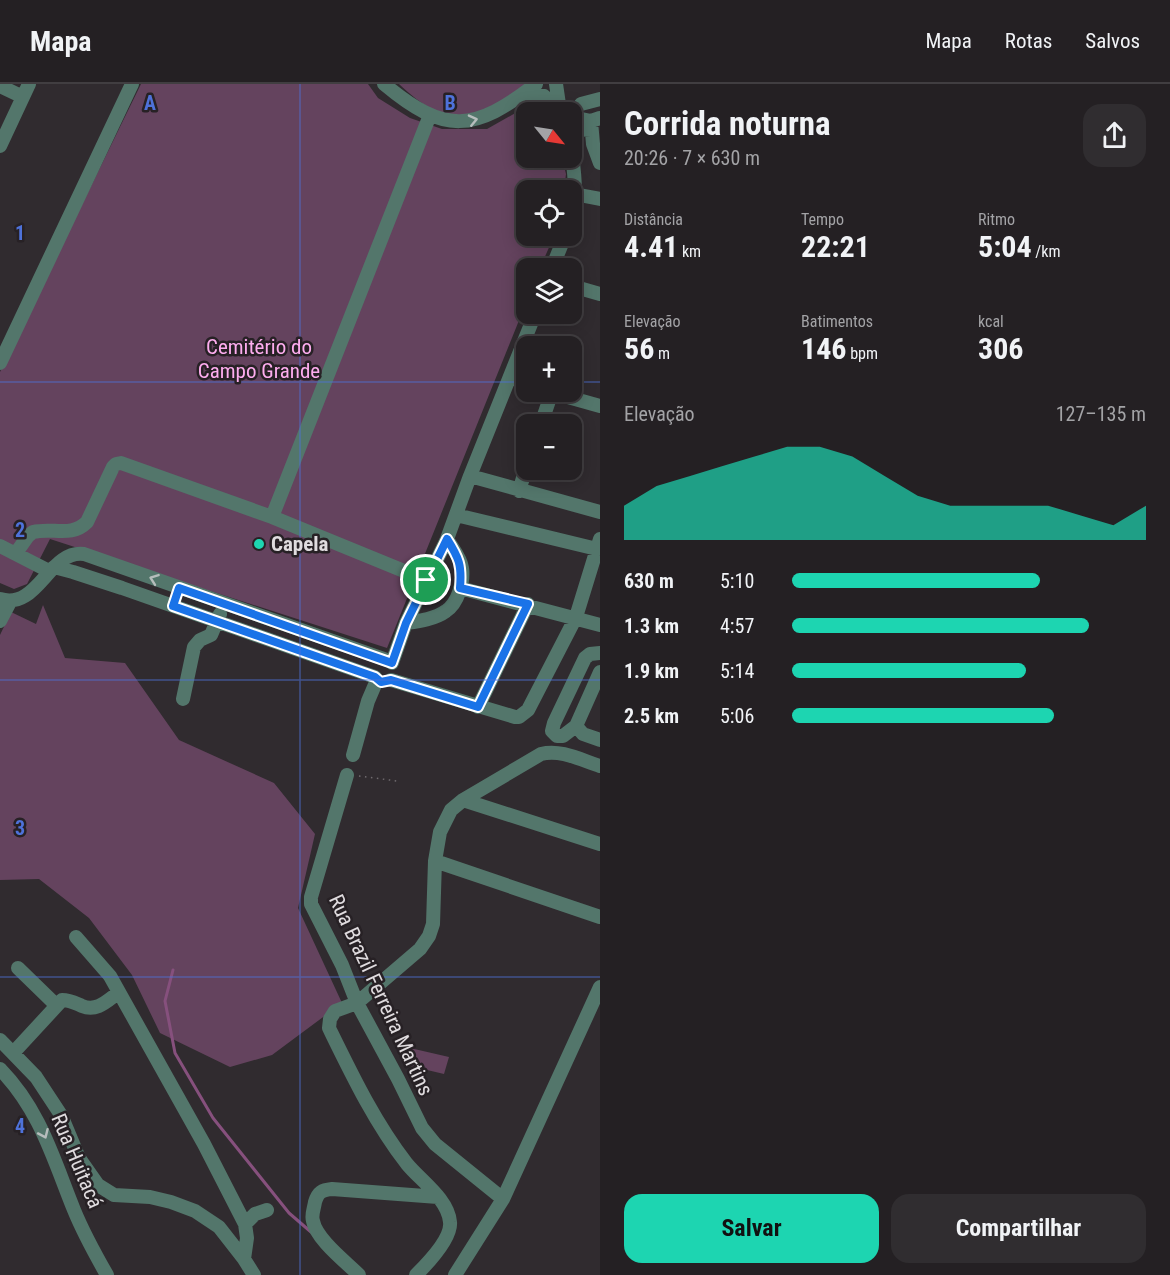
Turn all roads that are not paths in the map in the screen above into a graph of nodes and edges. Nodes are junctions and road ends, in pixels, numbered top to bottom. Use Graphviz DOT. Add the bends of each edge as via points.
graph roads {
  1 [pos="29,84"];
  2 [pos="132,84"];
  3 [pos="384,84"];
  4 [pos="556,84"];
  5 [pos="0,86"];
  6 [pos="530,88"];
  7 [pos="23,97"];
  8 [pos="600,99"];
  9 [pos="550,102"];
  10 [pos="559,102"];
  11 [pos="582,104"];
  12 [pos="430,116"];
  13 [pos="582,123"];
  14 [pos="595,131"];
  15 [pos="0,146"];
  16 [pos="600,163"];
  17 [pos="582,196"];
  18 [pos="600,199"];
  19 [pos="582,289"];
  20 [pos="600,294"];
  21 [pos="531,324"];
  22 [pos="0,363"];
  23 [pos="510,377"];
  24 [pos="516,379"];
  25 [pos="582,401"];
  26 [pos="600,406"];
  27 [pos="470,476"];
  28 [pos="522,480"];
  29 [pos="519,491"];
  30 [pos="600,512"];
  31 [pos="456,515"];
  32 [pos="272,517"];
  33 [pos="447,539"];
  34 [pos="598,544"];
  35 [pos="0,546"];
  36 [pos="16,554"];
  37 [pos="52,569"];
  38 [pos="426,580"];
  39 [pos="179,588"];
  40 [pos="460,588"];
  41 [pos="5,601"];
  42 [pos="224,604"];
  43 [pos="528,604"];
  44 [pos="173,606"];
  45 [pos="576,617"];
  46 [pos="0,621"];
  47 [pos="217,622"];
  48 [pos="406,623"];
  49 [pos="600,624"];
  50 [pos="600,653"];
  51 [pos="390,661"];
  52 [pos="600,672"];
  53 [pos="381,679"];
  54 [pos="183,699"];
  55 [pos="478,707"];
  56 [pos="576,726"];
  57 [pos="600,740"];
  58 [pos="353,755"];
  59 [pos="600,766"];
  60 [pos="347,775"];
  61 [pos="463,800"];
  62 [pos="600,844"];
  63 [pos="435,861"];
  64 [pos="600,917"];
  65 [pos="75,938"];
  66 [pos="18,968"];
  67 [pos="600,989"];
  68 [pos="118,993"];
  69 [pos="357,1003"];
  70 [pos="56,1005"];
  71 [pos="0,1040"];
  72 [pos="14,1052"];
  73 [pos="0,1069"];
  74 [pos="438,1197"];
  75 [pos="503,1199"];
  76 [pos="267,1210"];
  77 [pos="245,1224"];
  78 [pos="244,1258"];
  79 [pos="107,1275"];
  80 [pos="254,1275"];
  81 [pos="359,1275"];
  82 [pos="416,1275"];
  83 [pos="455,1275"];
  1 -- 7 [label="street"];
  2 -- 22 [label="street"];
  3 -- 12 [label="street"];
  4 -- 10 [label="street"];
  5 -- 7 [label="street"];
  6 -- 9 [label="street"];
  12 -- 6 [label="street, one-way" via="469,122 494,114"];
  7 -- 15 [label="street"];
  8 -- 11 [label="street"];
  12 -- 32 [label="street"];
  13 -- 14 [label="street"];
  14 -- 16 [label="street"];
  17 -- 18 [label="street"];
  19 -- 20 [label="street"];
  21 -- 23 [label="street"];
  23 -- 24 [label="street"];
  23 -- 27 [label="street"];
  25 -- 26 [label="street"];
  27 -- 29 [label="street"];
  27 -- 31 [label="street"];
  28 -- 29 [label="street"];
  29 -- 30 [label="street"];
  31 -- 33 [label="street"];
  31 -- 34 [label="street"];
  32 -- 36 [label="street" via="121,463 112,467 87,522 75,531 33,532"];
  32 -- 38 [label="street"];
  33 -- 38 [label="street"];
  33 -- 40 [label="street" via="462,568"];
  34 -- 45 [label="street"];
  35 -- 36 [label="street"];
  36 -- 37 [label="street"];
  39 -- 37 [label="street, one-way" via="84,554 71,555"];
  37 -- 41 [label="street" via="29,594"];
  37 -- 44 [label="street" via="73,572"];
  38 -- 48 [label="street"];
  39 -- 42 [label="street"];
  39 -- 44 [label="street"];
  40 -- 43 [label="street"];
  40 -- 48 [label="street" via="447,610"];
  41 -- 46 [label="street"];
  42 -- 47 [label="street"];
  42 -- 51 [label="street"];
  43 -- 45 [label="street"];
  43 -- 55 [label="street"];
  44 -- 47 [label="street"];
  45 -- 49 [label="street"];
  45 -- 55 [label="street" via="528,710 515,717"];
  47 -- 53 [label="street" via="310,662"];
  47 -- 54 [label="street" via="211,635 194,646"];
  48 -- 51 [label="street"];
  50 -- 56 [label="street" via="585,658 552,731 563,736"];
  51 -- 53 [label="street" via="395,672"];
  51 -- 53 [label="street" via="375,664 373,671"];
  52 -- 56 [label="street"];
  53 -- 55 [label="street"];
  53 -- 58 [label="street" via="368,701"];
  56 -- 57 [label="street" via="583,734"];
  59 -- 61 [label="street" via="561,753 541,754"];
  60 -- 69 [label="street, Rua Brazil Ferreira Martins" via="310,900"];
  61 -- 62 [label="street"];
  61 -- 63 [label="street" via="445,819"];
  63 -- 64 [label="street"];
  63 -- 69 [label="street" via="433,924 429,936"];
  65 -- 68 [label="street" via="104,969"];
  66 -- 70 [label="street"];
  67 -- 75 [label="street"];
  68 -- 70 [label="street" via="95,1008 69,1000"];
  68 -- 77 [label="street" via="204,1143"];
  69 -- 74 [label="street" via="335,1011 329,1028 386,1137"];
  69 -- 75 [label="street, Rua Brazil Ferreira Martins" via="428,1136"];
  70 -- 72 [label="street"];
  71 -- 72 [label="street"];
  72 -- 78 [label="street" via="52,1100 79,1158 98,1185 114,1195 150,1197 195,1211 219,1227"];
  73 -- 79 [label="street, Rua Huitacá, one-way" via="37,1118 75,1211"];
  74 -- 81 [label="street" via="323,1190 317,1196 312,1215 317,1233"];
  74 -- 82 [label="street" via="449,1213 449,1235"];
  75 -- 83 [label="street"];
  76 -- 77 [label="street" via="255,1214"];
  77 -- 78 [label="street"];
  78 -- 80 [label="street"];
}
